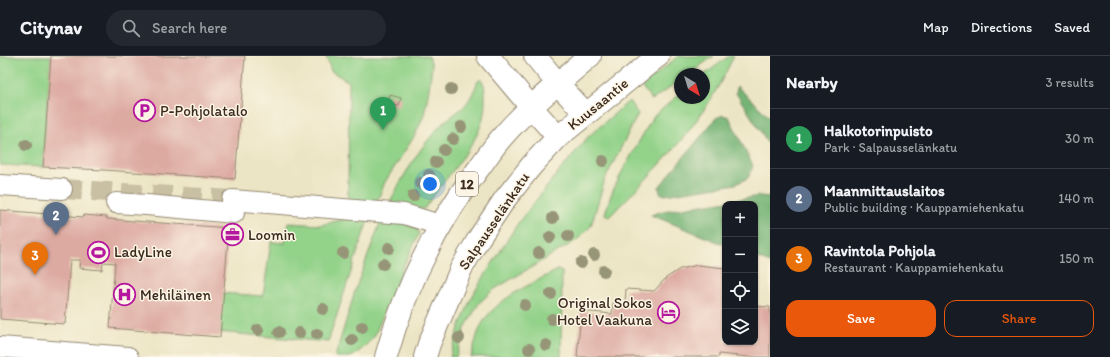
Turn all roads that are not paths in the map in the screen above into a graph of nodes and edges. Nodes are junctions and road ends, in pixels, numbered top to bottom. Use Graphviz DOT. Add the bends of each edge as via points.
graph roads {
  1 [pos="488,56"];
  2 [pos="535,56"];
  3 [pos="590,56"];
  4 [pos="658,56"];
  5 [pos="558,84"];
  6 [pos="531,107"];
  7 [pos="586,114"];
  8 [pos="558,137"];
  9 [pos="0,185"];
  10 [pos="62,190"];
  11 [pos="116,203"];
  12 [pos="440,226"];
  13 [pos="0,347"];
  14 [pos="55,354"];
  15 [pos="128,357"];
  16 [pos="386,357"];
  17 [pos="425,357"];
  1 -- 6 [label="main road"];
  2 -- 5 [label="main road"];
  3 -- 5 [label="main road, 12"];
  4 -- 7 [label="main road, Kuusaantie"];
  5 -- 6 [label="main road, 12"];
  5 -- 7 [label="main road"];
  6 -- 8 [label="main road"];
  6 -- 12 [label="main road, 12" via="502,137 464,187"];
  7 -- 8 [label="main road, Kuusaantie"];
  8 -- 17 [label="main road, Salpausselänkatu" via="510,193 479,238 461,270"];
  9 -- 10 [label="street"];
  11 -- 12 [label="street" via="404,214"];
  12 -- 16 [label="main road, 12" via="417,270 393,330"];
  13 -- 14 [label="street"];
  14 -- 15 [label="street"];
}
